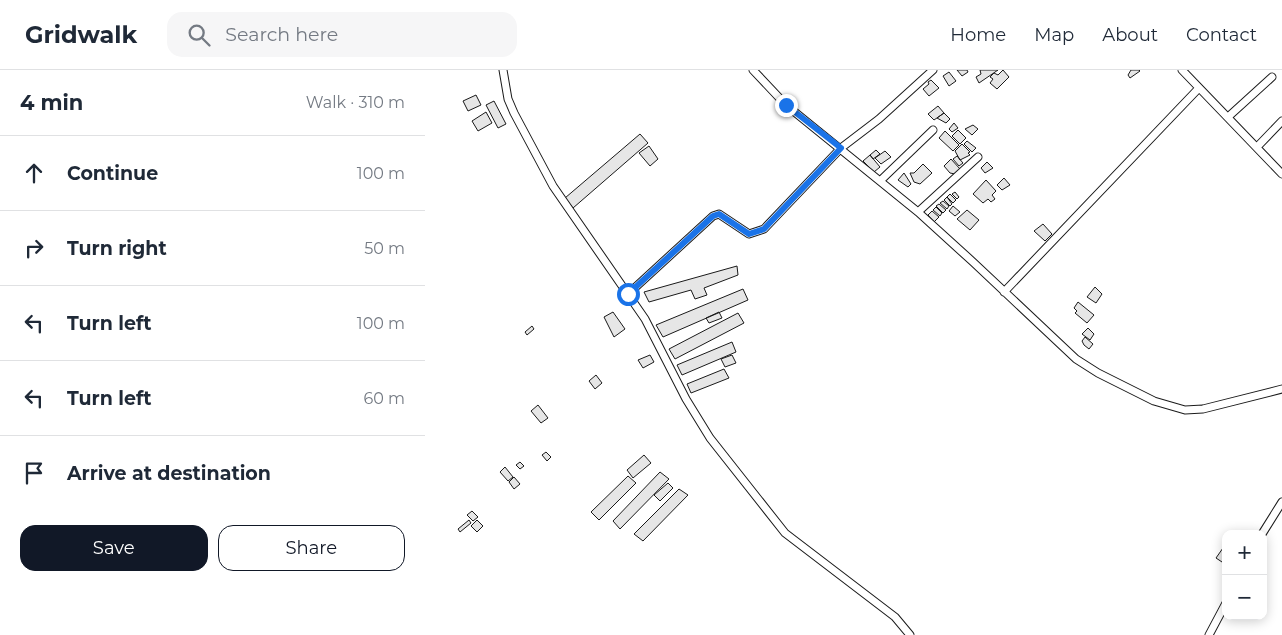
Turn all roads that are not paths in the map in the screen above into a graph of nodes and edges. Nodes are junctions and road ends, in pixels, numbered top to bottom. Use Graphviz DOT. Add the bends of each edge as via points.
graph roads {
  1 [pos="503,70"];
  2 [pos="753,70"];
  3 [pos="933,70"];
  4 [pos="1182,70"];
  5 [pos="1273,77"];
  6 [pos="1199,88"];
  7 [pos="1228,117"];
  8 [pos="1282,121"];
  9 [pos="933,130"];
  10 [pos="1257,147"];
  11 [pos="841,148"];
  12 [pos="978,157"];
  13 [pos="1282,174"];
  14 [pos="880,181"];
  15 [pos="917,212"];
  16 [pos="1004,292"];
  17 [pos="628,294"];
  18 [pos="1282,388"];
  19 [pos="1282,502"];
  20 [pos="1264,530"];
  21 [pos="1222,611"];
  22 [pos="910,635"];
  23 [pos="1209,635"];
  1 -- 17 [label="street" via="514,113 553,186"];
  2 -- 11 [label="street" via="786,105"];
  3 -- 11 [label="street"];
  4 -- 6 [label="street"];
  5 -- 7 [label="street"];
  6 -- 7 [label="street"];
  6 -- 16 [label="street"];
  7 -- 10 [label="street"];
  8 -- 10 [label="street"];
  9 -- 14 [label="street"];
  10 -- 13 [label="street"];
  11 -- 14 [label="street"];
  11 -- 17 [label="street" via="764,229 749,234 719,214 713,216"];
  12 -- 15 [label="street"];
  14 -- 15 [label="street"];
  15 -- 16 [label="street"];
  16 -- 18 [label="street" via="1076,359 1164,405 1185,410 1203,409"];
  17 -- 22 [label="street" via="700,423 774,520 800,546 895,617"];
  19 -- 20 [label="street"];
  21 -- 23 [label="street"];
}
